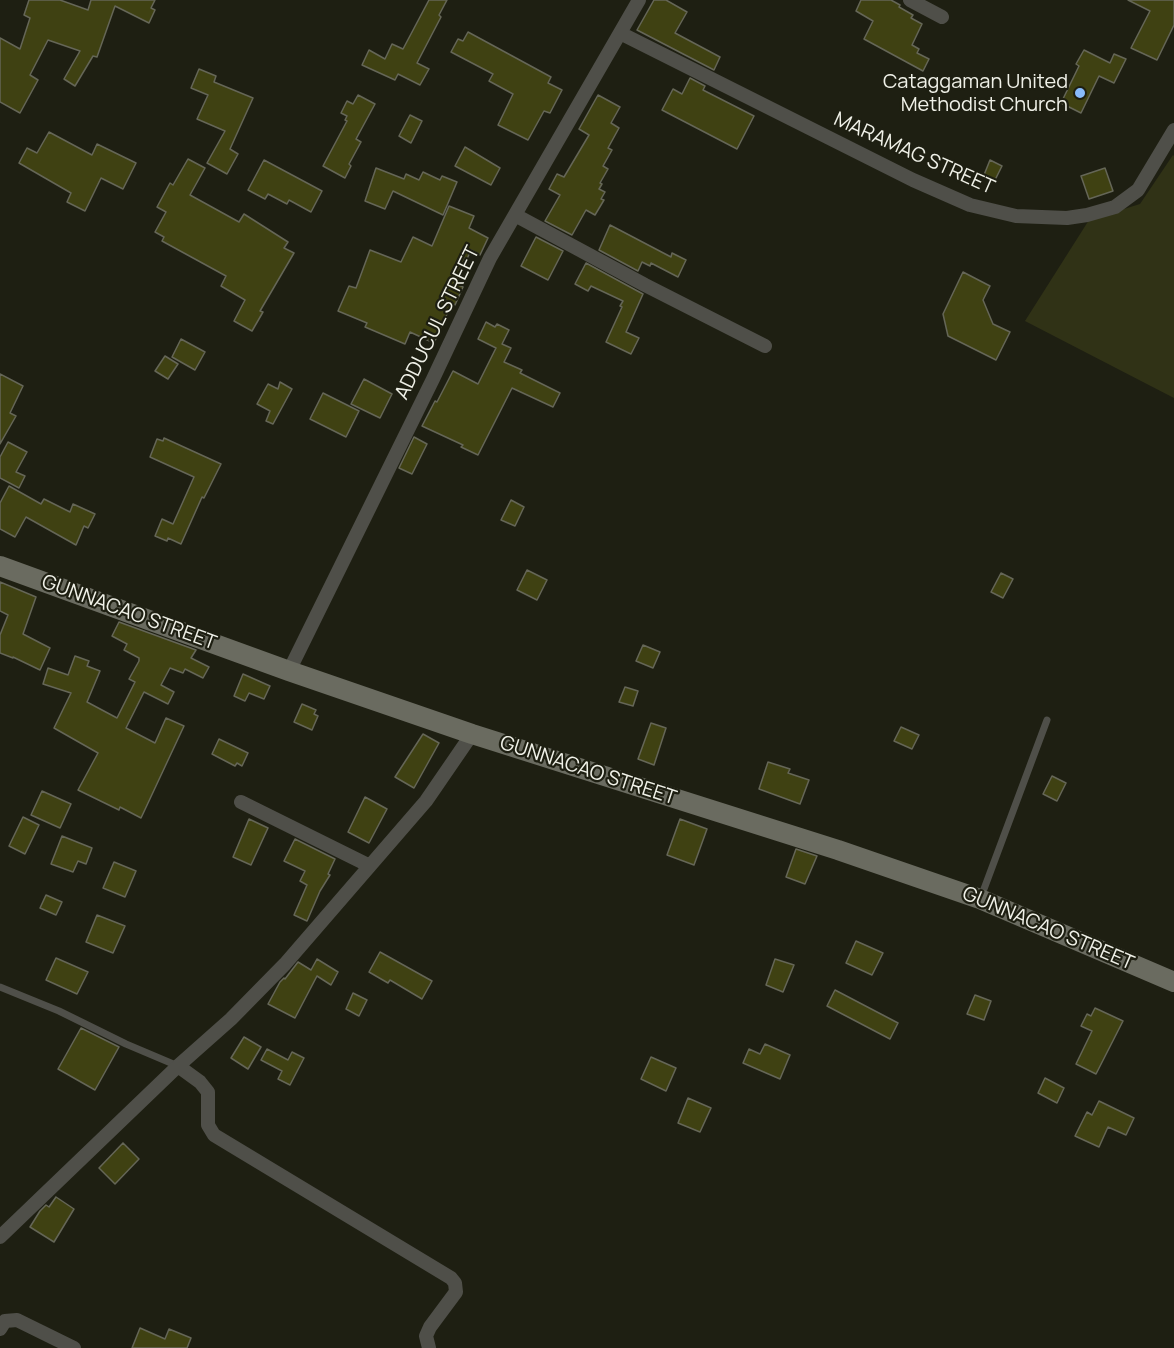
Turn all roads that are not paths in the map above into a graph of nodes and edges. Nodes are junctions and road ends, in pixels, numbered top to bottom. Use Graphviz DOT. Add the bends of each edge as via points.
graph roads {
  1 [pos="639,0"];
  2 [pos="910,0"];
  3 [pos="942,17"];
  4 [pos="620,33"];
  5 [pos="1174,130"];
  6 [pos="515,214"];
  7 [pos="765,346"];
  8 [pos="0,566"];
  9 [pos="289,671"];
  10 [pos="1047,720"];
  11 [pos="472,734"];
  12 [pos="241,802"];
  13 [pos="370,866"];
  14 [pos="980,899"];
  15 [pos="1174,982"];
  16 [pos="0,987"];
  17 [pos="178,1066"];
  18 [pos="0,1237"];
  19 [pos="0,1329"];
  20 [pos="74,1348"];
  21 [pos="429,1348"];
  1 -- 4 [label="street, ADDUCUL STREET"];
  2 -- 3 [label="street"];
  4 -- 5 [label="street, MARAMAG STREET" via="913,180 970,205 1016,216 1067,218 1115,207 1138,190"];
  4 -- 6 [label="street, ADDUCUL STREET"];
  6 -- 7 [label="street"];
  6 -- 9 [label="street, ADDUCUL STREET"];
  8 -- 9 [label="street, GUNNACAO STREET"];
  9 -- 11 [label="street, GUNNACAO STREET"];
  10 -- 14 [label="lane"];
  11 -- 13 [label="street" via="426,801"];
  11 -- 14 [label="street, GUNNACAO STREET"];
  12 -- 13 [label="street"];
  13 -- 17 [label="street" via="285,964"];
  14 -- 15 [label="street, GUNNACAO STREET"];
  16 -- 17 [label="lane"];
  17 -- 18 [label="street"];
  17 -- 21 [label="street" via="208,1092 208,1125 214,1135 451,1278 456,1292 430,1327 426,1336"];
  19 -- 20 [label="street" via="5,1322 17,1320"];
}
